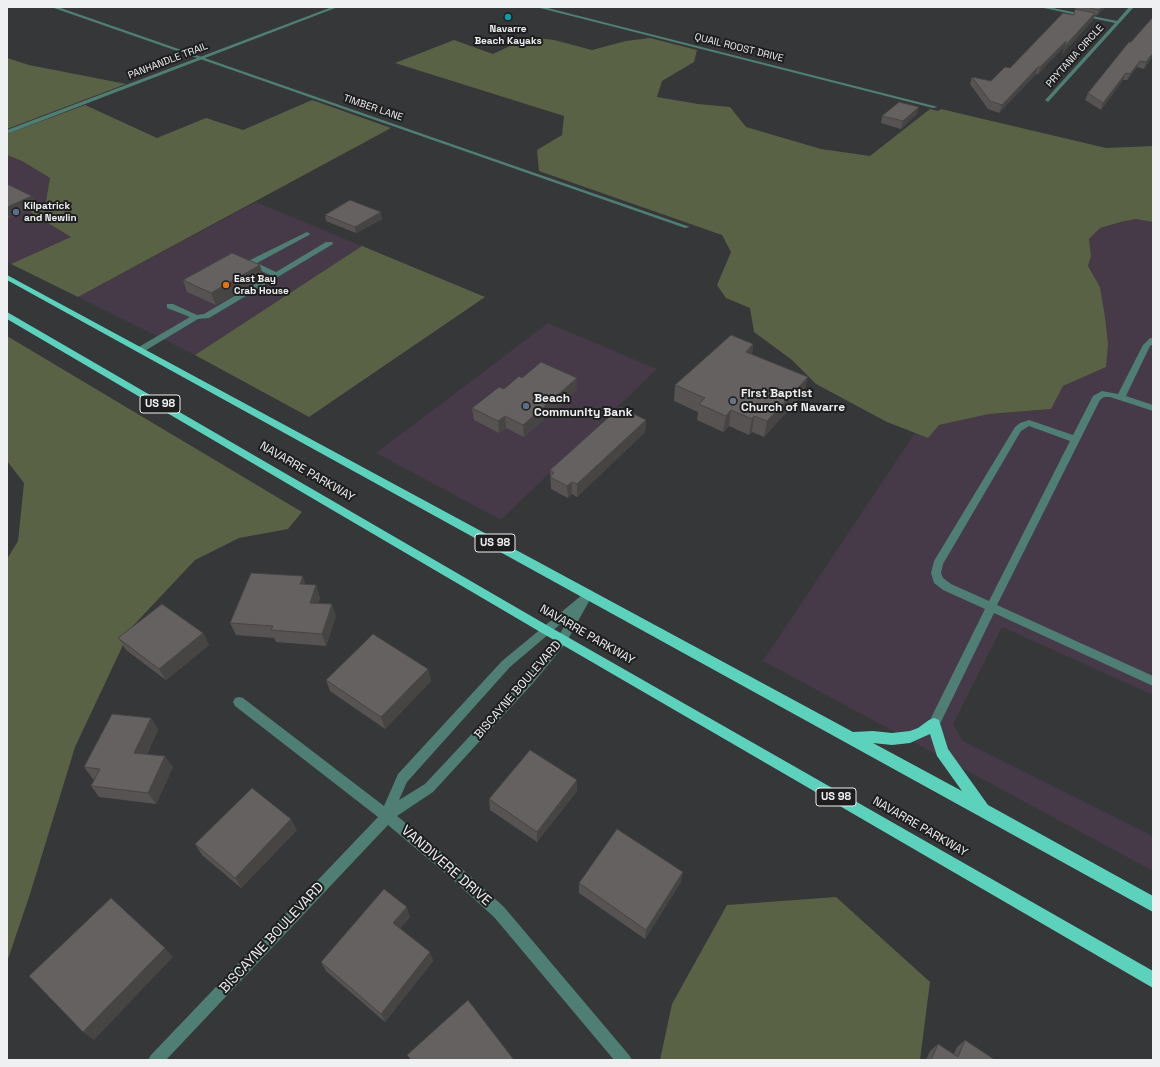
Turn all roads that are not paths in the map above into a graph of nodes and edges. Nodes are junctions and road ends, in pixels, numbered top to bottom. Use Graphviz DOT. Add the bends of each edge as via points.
graph roads {
  1 [pos="53,7"];
  2 [pos="336,7"];
  3 [pos="538,7"];
  4 [pos="1041,7"];
  5 [pos="1132,7"];
  6 [pos="1117,22"];
  7 [pos="202,58"];
  8 [pos="1048,100"];
  9 [pos="935,107"];
  10 [pos="7,132"];
  11 [pos="687,227"];
  12 [pos="307,234"];
  13 [pos="329,244"];
  14 [pos="276,275"];
  15 [pos="7,277"];
  16 [pos="170,306"];
  17 [pos="7,315"];
  18 [pos="196,317"];
  19 [pos="1153,340"];
  20 [pos="140,350"];
  21 [pos="1121,397"];
  22 [pos="1153,408"];
  23 [pos="1075,439"];
  24 [pos="588,594"];
  25 [pos="991,607"];
  26 [pos="546,630"];
  27 [pos="562,640"];
  28 [pos="1153,681"];
  29 [pos="239,702"];
  30 [pos="934,724"];
  31 [pos="852,738"];
  32 [pos="983,810"];
  33 [pos="387,816"];
  34 [pos="1153,904"];
  35 [pos="1153,980"];
  36 [pos="156,1060"];
  37 [pos="624,1060"];
  1 -- 7 [label="street, TIMBER LANE"];
  2 -- 7 [label="street, PANHANDLE TRAIL"];
  3 -- 9 [label="street, QUAIL ROOST DRIVE"];
  4 -- 6 [label="street"];
  5 -- 6 [label="street, PRYTANIA CIRCLE"];
  6 -- 8 [label="street, PRYTANIA CIRCLE"];
  7 -- 10 [label="street, PANHANDLE TRAIL"];
  7 -- 11 [label="street, TIMBER LANE"];
  12 -- 14 [label="street" via="251,263"];
  13 -- 14 [label="street"];
  14 -- 18 [label="street" via="206,316"];
  15 -- 20 [label="highway, US 98"];
  16 -- 18 [label="street"];
  17 -- 26 [label="highway, NAVARRE PARKWAY / US 98"];
  18 -- 20 [label="street"];
  19 -- 21 [label="street" via="1146,345"];
  20 -- 24 [label="highway, US 98"];
  21 -- 22 [label="street"];
  21 -- 23 [label="street" via="1102,394 1096,398"];
  23 -- 25 [label="street"];
  23 -- 25 [label="street" via="1029,423 1018,429 938,564 938,580 947,587"];
  24 -- 26 [label="street, BISCAYNE BOULEVARD"];
  24 -- 27 [label="street, BISCAYNE BOULEVARD"];
  24 -- 31 [label="highway, US 98"];
  25 -- 28 [label="street"];
  25 -- 30 [label="street"];
  26 -- 27 [label="highway, NAVARRE PARKWAY / US 98"];
  26 -- 33 [label="street, BISCAYNE BOULEVARD" via="506,664 402,778"];
  27 -- 33 [label="street, BISCAYNE BOULEVARD" via="530,679 429,788"];
  27 -- 35 [label="highway, NAVARRE PARKWAY / US 98"];
  29 -- 33 [label="street, VANDIVERE DRIVE"];
  30 -- 31 [label="highway" via="910,737"];
  30 -- 32 [label="highway" via="942,752"];
  31 -- 32 [label="highway, US 98"];
  32 -- 34 [label="highway, US 98"];
  33 -- 36 [label="street, BISCAYNE BOULEVARD"];
  33 -- 37 [label="street, VANDIVERE DRIVE" via="499,912"];
}
